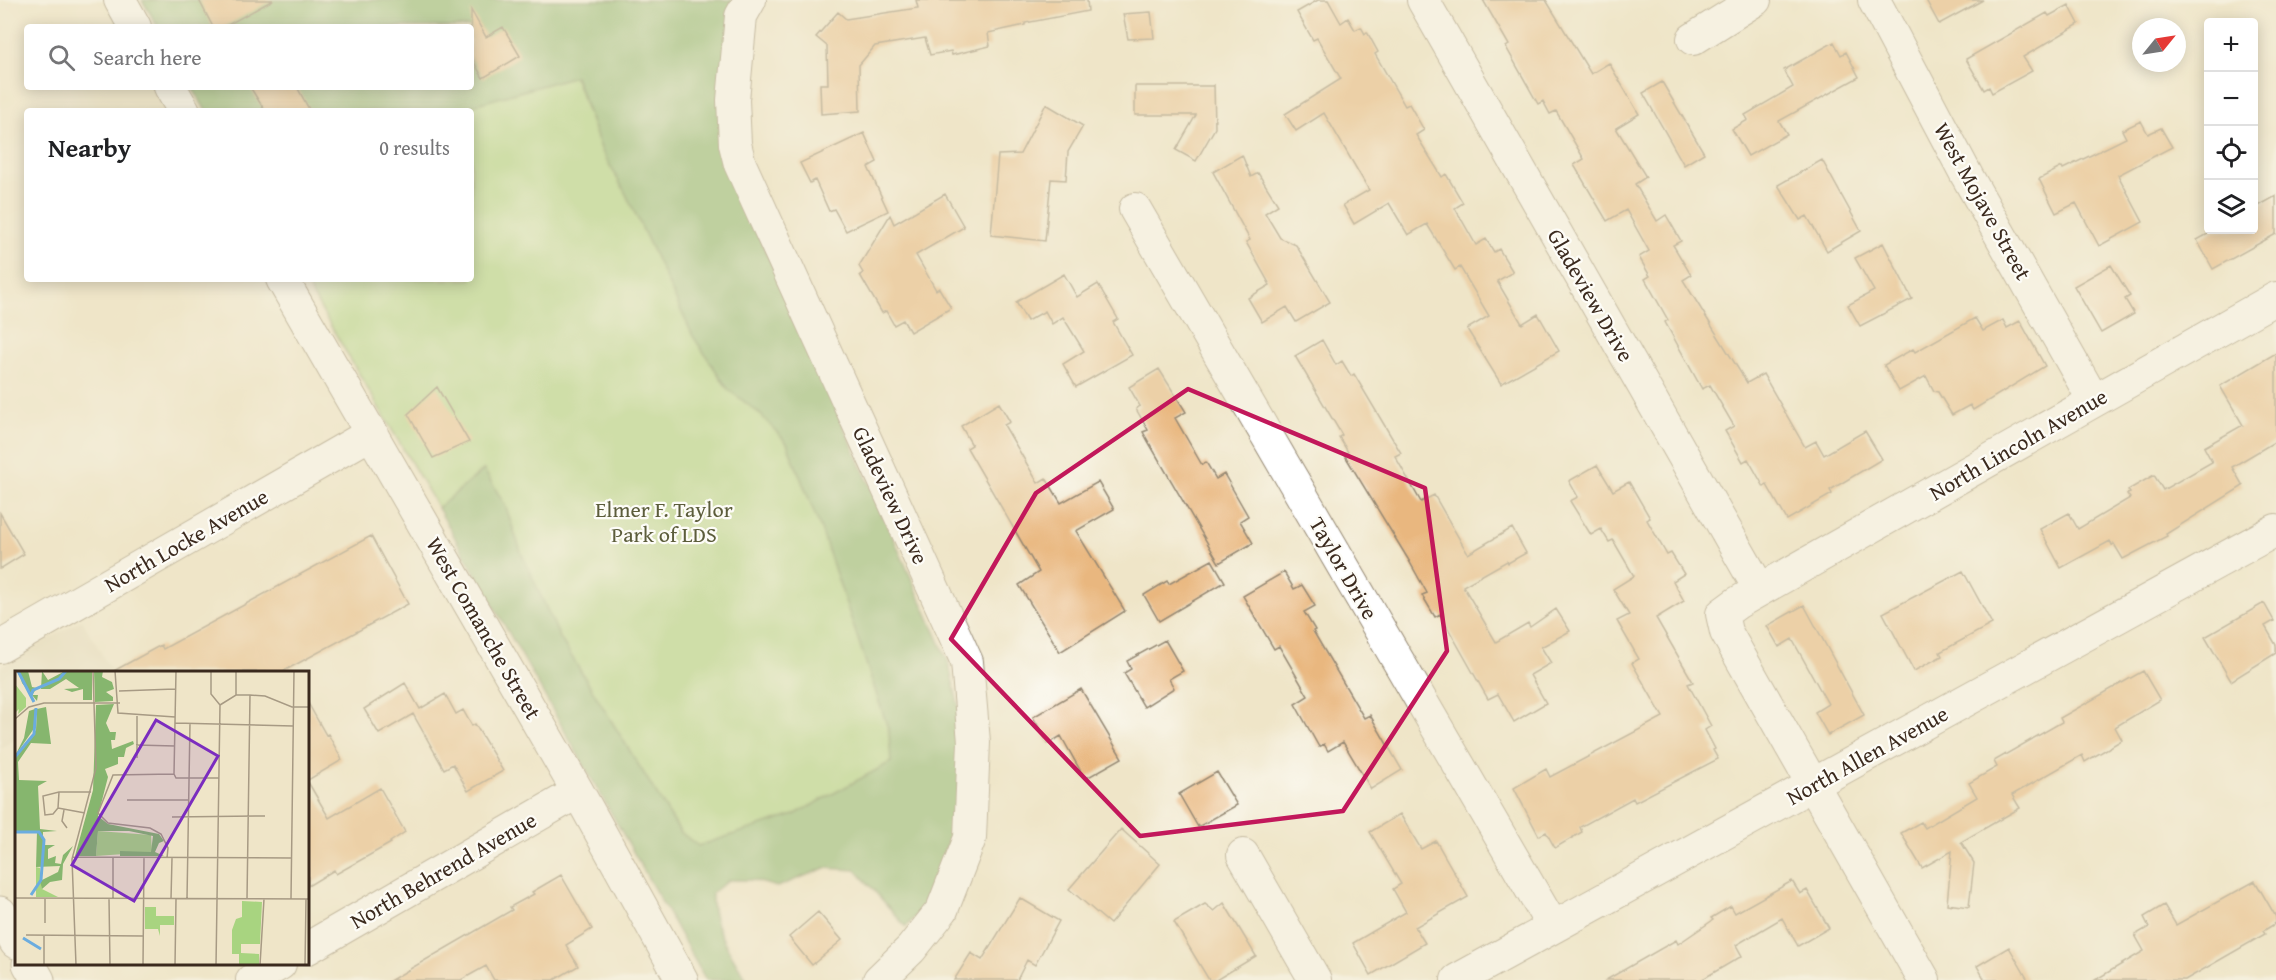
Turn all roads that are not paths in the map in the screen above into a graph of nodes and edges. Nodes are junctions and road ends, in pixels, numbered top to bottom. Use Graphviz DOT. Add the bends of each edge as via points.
graph roads {
  1 [pos="120,0"];
  2 [pos="750,0"];
  3 [pos="1423,0"];
  4 [pos="1755,0"];
  5 [pos="1874,0"];
  6 [pos="133,24"];
  7 [pos="1693,39"];
  8 [pos="172,90"];
  9 [pos="182,108"];
  10 [pos="1135,209"];
  11 [pos="284,282"];
  12 [pos="2276,298"];
  13 [pos="2094,400"];
  14 [pos="372,433"];
  15 [pos="2276,530"];
  16 [pos="1760,590"];
  17 [pos="0,647"];
  18 [pos="1813,784"];
  19 [pos="578,792"];
  20 [pos="1243,855"];
  21 [pos="0,913"];
  22 [pos="1553,927"];
  23 [pos="15,940"];
  24 [pos="309,947"];
  25 [pos="30,965"];
  26 [pos="277,965"];
  27 [pos="38,980"];
  28 [pos="252,980"];
  29 [pos="682,980"];
  30 [pos="879,980"];
  31 [pos="1315,980"];
  32 [pos="1457,980"];
  33 [pos="1924,980"];
  1 -- 6 [label="street"];
  2 -- 30 [label="street, Gladeview Drive" via="741,16 733,100 740,164 967,662 975,742 970,838 942,910 911,949"];
  3 -- 16 [label="street, Gladeview Drive"];
  4 -- 7 [label="street"];
  5 -- 13 [label="street, West Mojave Street" via="1967,176"];
  8 -- 9 [label="street"];
  10 -- 22 [label="street, Taylor Drive"];
  11 -- 14 [label="street, West Comanche Street"];
  12 -- 13 [label="street, North Lincoln Avenue"];
  13 -- 16 [label="street, North Lincoln Avenue"];
  14 -- 17 [label="street, North Locke Avenue"];
  14 -- 19 [label="street, West Comanche Street"];
  15 -- 18 [label="street, North Allen Avenue"];
  16 -- 18 [label="street, North Lincoln Avenue" via="1722,614 1726,632"];
  18 -- 22 [label="street, North Allen Avenue"];
  18 -- 33 [label="street"];
  19 -- 24 [label="street, North Behrend Avenue"];
  19 -- 29 [label="street, West Comanche Street"];
  20 -- 31 [label="street"];
  21 -- 23 [label="main road"];
  22 -- 32 [label="street, North Allen Avenue"];
  25 -- 27 [label="main road"];
  26 -- 28 [label="street"];
}
